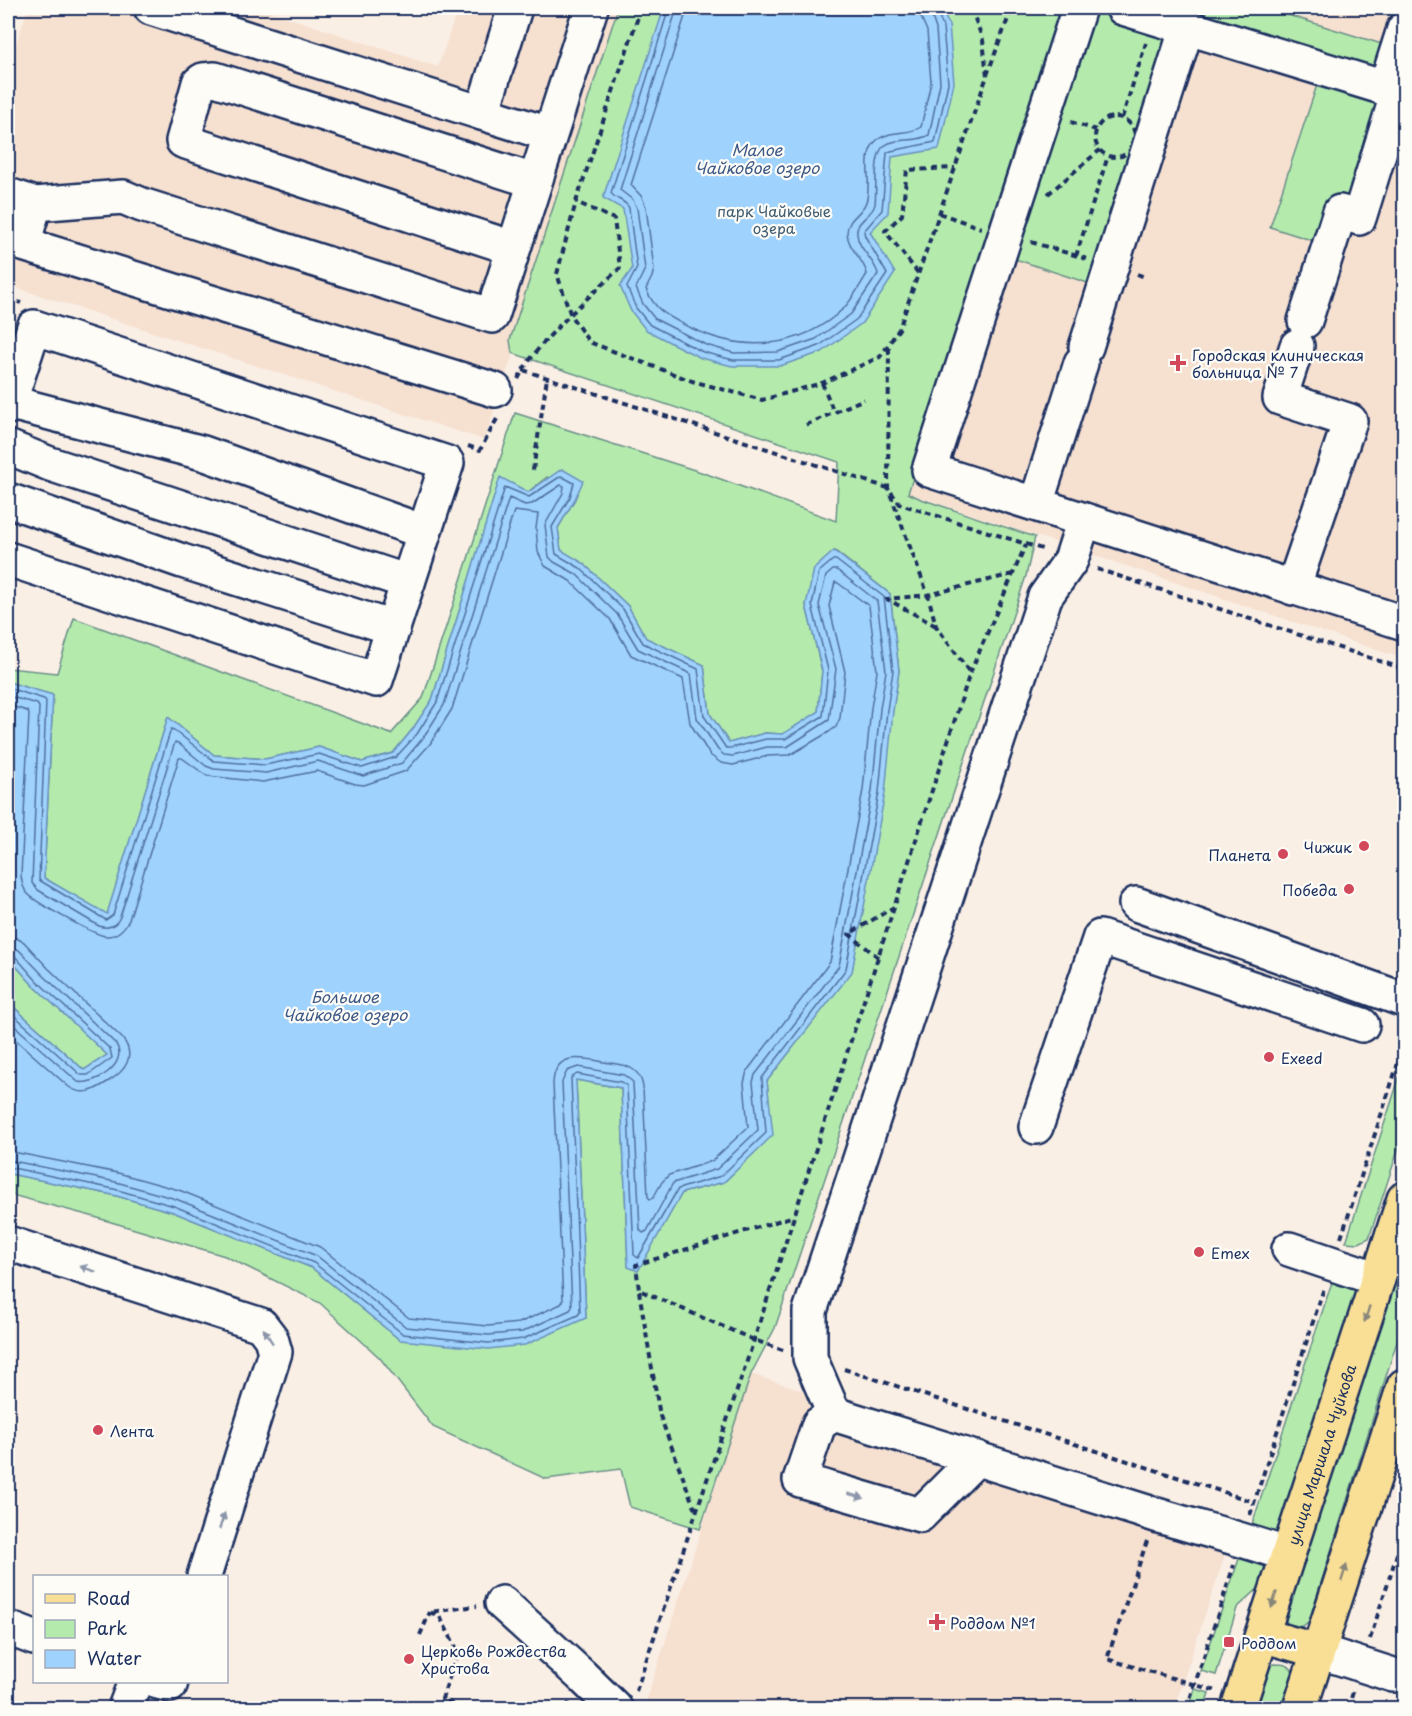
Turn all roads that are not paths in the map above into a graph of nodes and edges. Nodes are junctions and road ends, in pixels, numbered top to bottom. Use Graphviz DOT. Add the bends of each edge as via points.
graph roads {
  1 [pos="151,8"];
  2 [pos="515,8"];
  3 [pos="591,8"];
  4 [pos="1079,8"];
  5 [pos="1123,8"];
  6 [pos="1187,27"];
  7 [pos="1404,29"];
  8 [pos="1385,88"];
  9 [pos="482,112"];
  10 [pos="549,134"];
  11 [pos="534,181"];
  12 [pos="21,200"];
  13 [pos="513,248"];
  14 [pos="505,393"];
  15 [pos="8,404"];
  16 [pos="8,447"];
  17 [pos="8,500"];
  18 [pos="1036,504"];
  19 [pos="1084,520"];
  20 [pos="424,532"];
  21 [pos="8,559"];
  22 [pos="408,582"];
  23 [pos="1293,588"];
  24 [pos="1404,623"];
  25 [pos="393,628"];
  26 [pos="1136,904"];
  27 [pos="1404,1000"];
  28 [pos="1362,1025"];
  29 [pos="1036,1127"];
  30 [pos="1404,1199"];
  31 [pos="8,1242"];
  32 [pos="1289,1249"];
  33 [pos="1378,1279"];
  34 [pos="1404,1386"];
  35 [pos="834,1414"];
  36 [pos="977,1458"];
  37 [pos="1288,1555"];
  38 [pos="204,1575"];
  39 [pos="502,1603"];
  40 [pos="8,1628"];
  41 [pos="1262,1635"];
  42 [pos="33,1638"];
  43 [pos="1318,1651"];
  44 [pos="1393,1675"];
  45 [pos="135,1683"];
  46 [pos="1225,1699"];
  47 [pos="624,1703"];
  48 [pos="124,1708"];
  49 [pos="1300,1708"];
  1 -- 9 [label="lane"];
  2 -- 9 [label="lane"];
  3 -- 10 [label="lane"];
  4 -- 18 [label="lane" via="929,470"];
  5 -- 6 [label="lane"];
  6 -- 8 [label="lane"];
  6 -- 18 [label="lane"];
  7 -- 8 [label="lane"];
  8 -- 23 [label="lane" via="1398,92 1359,218 1340,212 1280,398 1350,421"];
  9 -- 10 [label="lane"];
  10 -- 11 [label="lane"];
  11 -- 13 [label="lane"];
  11 -- 13 [label="lane" via="215,79 199,83 183,141"];
  12 -- 13 [label="lane" via="123,197 492,316"];
  12 -- 14 [label="lane" via="23,244"];
  15 -- 20 [label="lane" via="203,453"];
  15 -- 20 [label="lane" via="34,327 447,463"];
  16 -- 22 [label="lane" via="50,465"];
  17 -- 25 [label="lane"];
  18 -- 19 [label="lane"];
  19 -- 23 [label="lane"];
  19 -- 35 [label="lane" via="1071,560 1045,597 810,1311 810,1358"];
  20 -- 22 [label="lane"];
  21 -- 25 [label="lane" via="376,680"];
  22 -- 25 [label="lane"];
  23 -- 24 [label="lane"];
  26 -- 27 [label="lane"];
  28 -- 29 [label="lane" via="1100,937"];
  30 -- 33 [label="main road, улица Маршала Чуйкова"];
  38 -- 31 [label="lane, one-way" via="275,1352 271,1338 261,1325"];
  32 -- 33 [label="lane"];
  33 -- 37 [label="main road, улица Маршала Чуйкова, one-way"];
  43 -- 34 [label="main road, one-way"];
  35 -- 36 [label="lane"];
  35 -- 36 [label="lane, one-way" via="819,1424 800,1480 920,1515"];
  36 -- 37 [label="lane"];
  37 -- 41 [label="main road, улица Маршала Чуйкова, one-way"];
  39 -- 47 [label="lane" via="581,1675"];
  40 -- 42 [label="lane"];
  41 -- 43 [label="main road"];
  41 -- 46 [label="main road, улица Маршала Чуйкова"];
  43 -- 44 [label="lane"];
  43 -- 49 [label="main road"];
  45 -- 48 [label="lane"];
}
